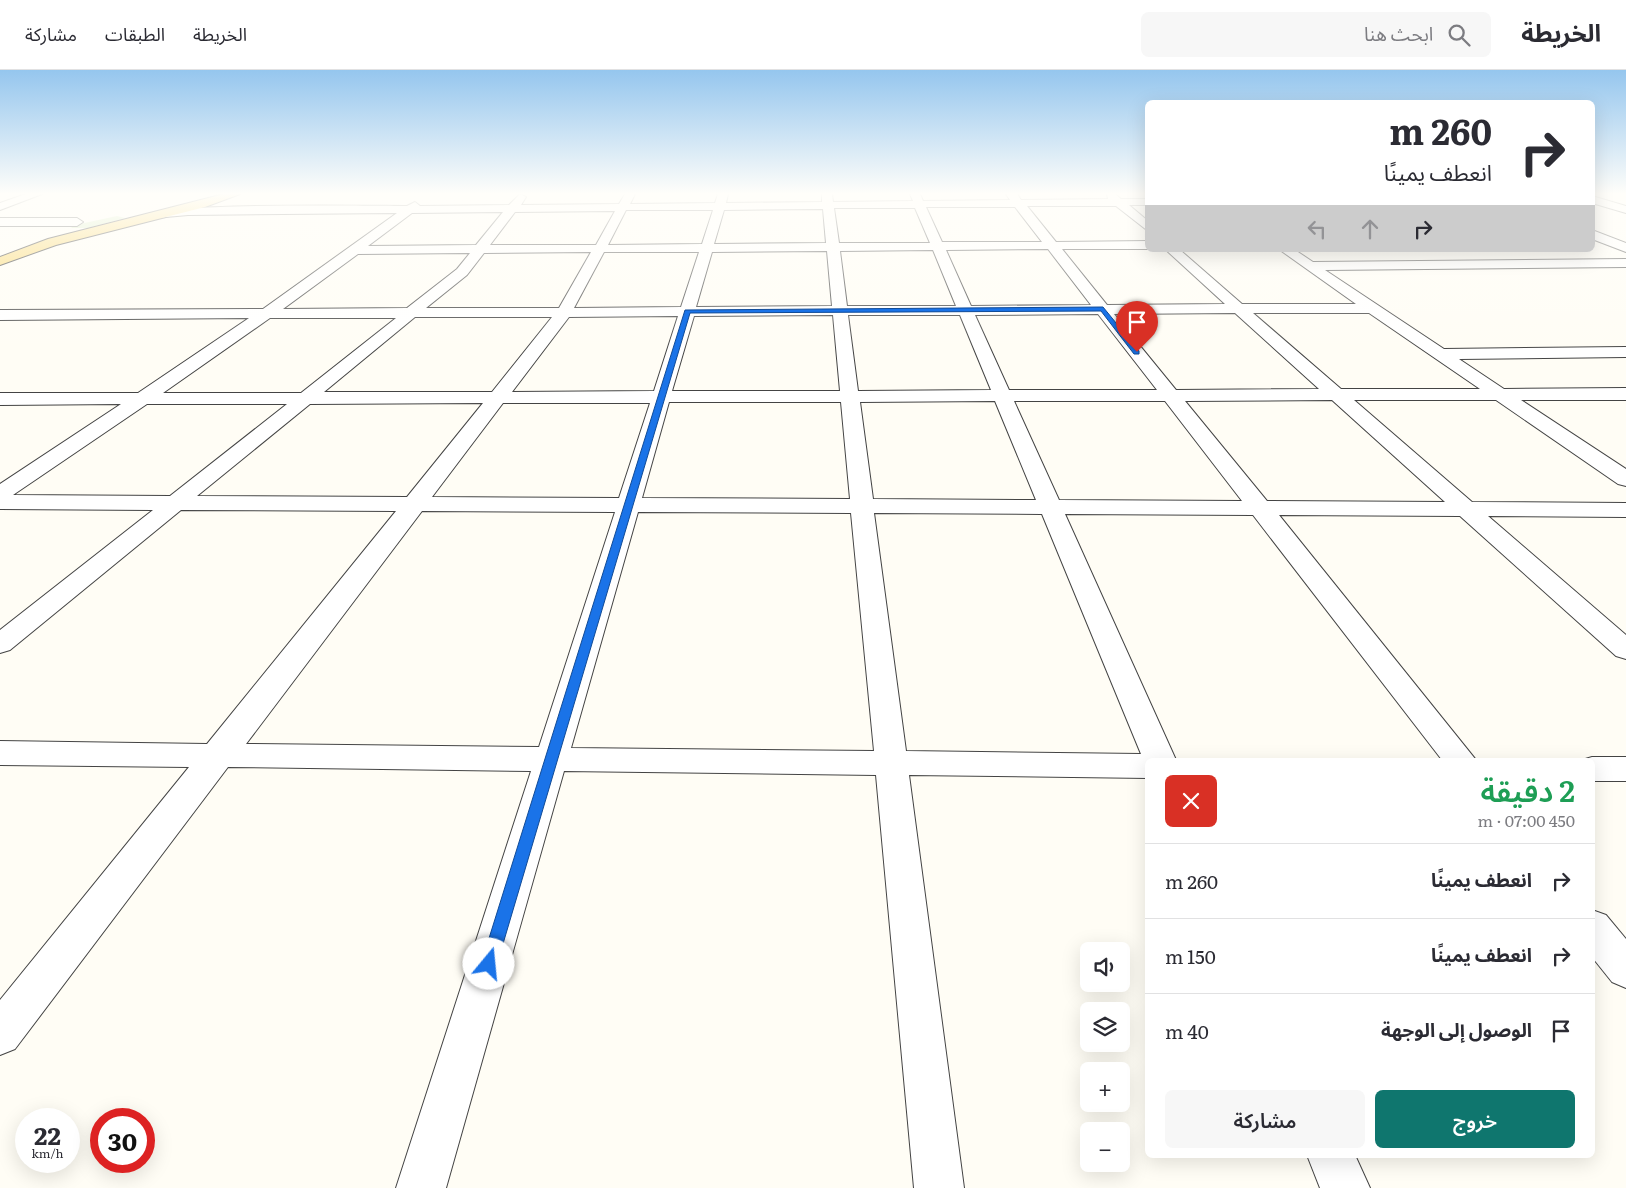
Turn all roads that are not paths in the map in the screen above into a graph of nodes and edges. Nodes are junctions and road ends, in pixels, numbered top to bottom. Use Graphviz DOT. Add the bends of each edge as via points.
graph roads {
  1 [pos="12,246"];
  2 [pos="38,246"];
  3 [pos="363,246"];
  4 [pos="483,246"];
  5 [pos="602,246"];
  6 [pos="919,246"];
  7 [pos="937,246"];
  8 [pos="1052,246"];
  9 [pos="833,247"];
  10 [pos="707,248"];
  11 [pos="481,249"];
  12 [pos="600,249"];
  13 [pos="358,250"];
  14 [pos="0,251"];
  15 [pos="1174,252"];
  16 [pos="1289,252"];
  17 [pos="1409,252"];
  18 [pos="1523,252"];
  19 [pos="0,261"];
  20 [pos="1548,263"];
  21 [pos="1626,263"];
  22 [pos="1432,265"];
  23 [pos="1310,266"];
  24 [pos="1372,308"];
  25 [pos="1103,309"];
  26 [pos="1238,309"];
  27 [pos="965,310"];
  28 [pos="564,311"];
  29 [pos="687,311"];
  30 [pos="840,311"];
  31 [pos="411,313"];
  32 [pos="268,314"];
  33 [pos="0,315"];
  34 [pos="1626,352"];
  35 [pos="1581,353"];
  36 [pos="1441,354"];
  37 [pos="1611,369"];
  38 [pos="1500,394"];
  39 [pos="1626,394"];
  40 [pos="1171,395"];
  41 [pos="1336,395"];
  42 [pos="850,396"];
  43 [pos="1002,396"];
  44 [pos="661,397"];
  45 [pos="305,398"];
  46 [pos="496,398"];
  47 [pos="140,399"];
  48 [pos="0,400"];
  49 [pos="1626,479"];
  50 [pos="0,494"];
  51 [pos="0,502"];
  52 [pos="175,503"];
  53 [pos="414,504"];
  54 [pos="628,505"];
  55 [pos="862,506"];
  56 [pos="1051,508"];
  57 [pos="1260,508"];
  58 [pos="1467,510"];
  59 [pos="1626,510"];
  60 [pos="0,644"];
  61 [pos="1626,650"];
  62 [pos="0,753"];
  63 [pos="217,755"];
  64 [pos="1159,758"];
  65 [pos="1458,758"];
  66 [pos="551,759"];
  67 [pos="891,763"];
  68 [pos="1145,766"];
  69 [pos="1595,769"];
  70 [pos="1626,769"];
  71 [pos="1595,931"];
  72 [pos="1626,969"];
  73 [pos="0,1034"];
  74 [pos="1332,1158"];
  75 [pos="421,1188"];
  76 [pos="939,1188"];
  77 [pos="1345,1188"];
  1 -- 14 [label="main road"];
  2 -- 19 [label="main road"];
  3 -- 13 [label="street"];
  4 -- 11 [label="street"];
  5 -- 12 [label="street"];
  6 -- 9 [label="street"];
  7 -- 27 [label="street"];
  8 -- 25 [label="street"];
  9 -- 10 [label="street"];
  9 -- 30 [label="street"];
  10 -- 12 [label="street"];
  10 -- 29 [label="street"];
  11 -- 12 [label="street"];
  11 -- 13 [label="street"];
  11 -- 31 [label="street" via="462,272"];
  12 -- 28 [label="street"];
  13 -- 32 [label="street"];
  15 -- 26 [label="street"];
  16 -- 23 [label="street"];
  17 -- 22 [label="street"];
  18 -- 20 [label="street"];
  20 -- 21 [label="street"];
  20 -- 22 [label="street"];
  22 -- 23 [label="street"];
  23 -- 24 [label="street"];
  24 -- 26 [label="street"];
  24 -- 36 [label="street"];
  25 -- 26 [label="street"];
  25 -- 27 [label="street"];
  25 -- 40 [label="street"];
  26 -- 41 [label="street"];
  27 -- 30 [label="street"];
  27 -- 43 [label="street"];
  28 -- 29 [label="street"];
  28 -- 31 [label="street"];
  28 -- 46 [label="street"];
  29 -- 30 [label="street"];
  29 -- 44 [label="street"];
  30 -- 42 [label="street"];
  31 -- 32 [label="street"];
  31 -- 45 [label="street"];
  32 -- 33 [label="street"];
  32 -- 47 [label="street"];
  34 -- 35 [label="street"];
  35 -- 36 [label="street"];
  35 -- 37 [label="street"];
  36 -- 38 [label="street"];
  38 -- 39 [label="street"];
  38 -- 41 [label="street"];
  38 -- 49 [label="street"];
  40 -- 41 [label="street"];
  40 -- 43 [label="street"];
  40 -- 57 [label="street"];
  41 -- 58 [label="street"];
  42 -- 43 [label="street"];
  42 -- 44 [label="street"];
  42 -- 55 [label="street"];
  43 -- 56 [label="street"];
  44 -- 46 [label="street"];
  44 -- 54 [label="street"];
  45 -- 46 [label="street"];
  45 -- 47 [label="street"];
  45 -- 52 [label="street"];
  46 -- 53 [label="street"];
  47 -- 48 [label="street"];
  47 -- 50 [label="street"];
  51 -- 52 [label="street"];
  52 -- 53 [label="street"];
  52 -- 60 [label="street"];
  53 -- 54 [label="street"];
  53 -- 63 [label="street"];
  54 -- 55 [label="street"];
  54 -- 66 [label="street"];
  55 -- 56 [label="street"];
  55 -- 67 [label="street"];
  56 -- 57 [label="street"];
  56 -- 64 [label="street"];
  57 -- 58 [label="street"];
  57 -- 65 [label="street"];
  58 -- 59 [label="street"];
  58 -- 61 [label="street"];
  62 -- 63 [label="street"];
  63 -- 66 [label="street"];
  63 -- 73 [label="street"];
  66 -- 67 [label="street"];
  66 -- 75 [label="street"];
  67 -- 68 [label="street"];
  67 -- 76 [label="street"];
  69 -- 70 [label="street"];
  71 -- 72 [label="street"];
  74 -- 77 [label="street"];
}
